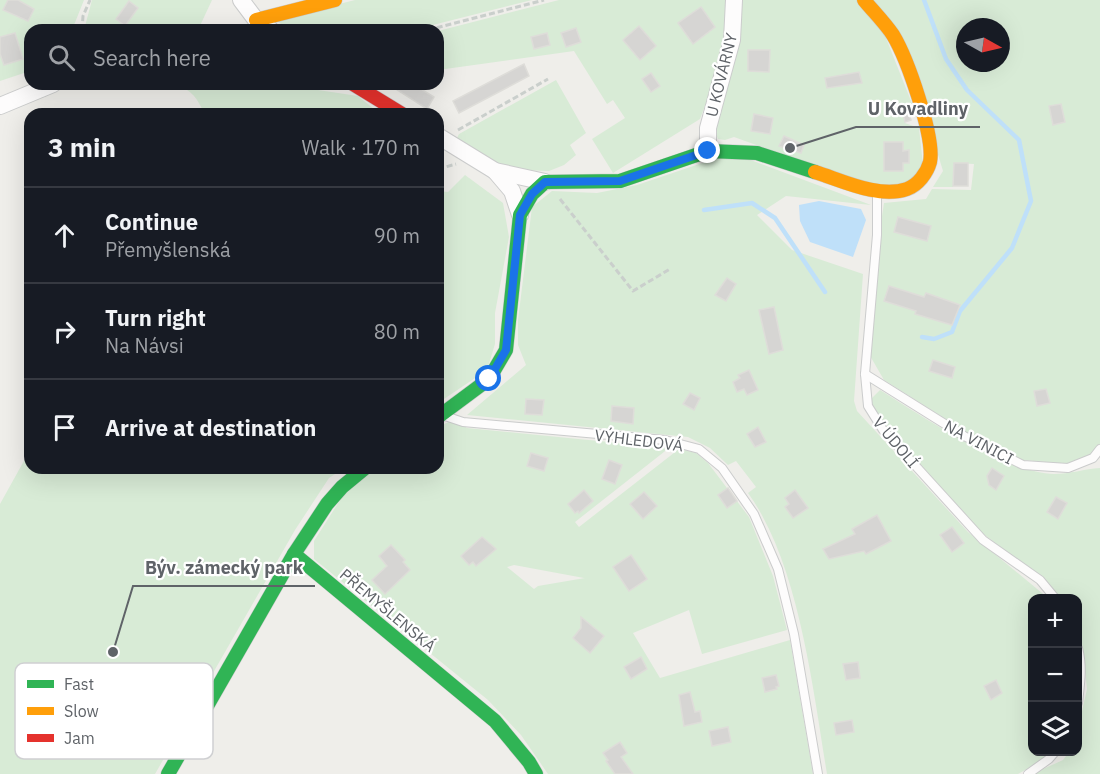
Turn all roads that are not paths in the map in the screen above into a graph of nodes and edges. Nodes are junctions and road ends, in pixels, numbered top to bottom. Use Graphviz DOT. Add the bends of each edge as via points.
graph roads {
  1 [pos="241,0"];
  2 [pos="335,0"];
  3 [pos="734,0"];
  4 [pos="864,0"];
  5 [pos="256,20"];
  6 [pos="262,24"];
  7 [pos="39,90"];
  8 [pos="363,90"];
  9 [pos="0,106"];
  10 [pos="392,108"];
  11 [pos="444,139"];
  12 [pos="708,151"];
  13 [pos="495,171"];
  14 [pos="545,182"];
  15 [pos="877,192"];
  16 [pos="520,215"];
  17 [pos="865,374"];
  18 [pos="444,413"];
  19 [pos="444,417"];
  20 [pos="1100,449"];
  21 [pos="358,474"];
  22 [pos="294,554"];
  23 [pos="1052,594"];
  24 [pos="213,695"];
  25 [pos="1052,756"];
  26 [pos="177,759"];
  27 [pos="168,774"];
  28 [pos="536,774"];
  29 [pos="818,774"];
  30 [pos="1028,774"];
  1 -- 5 [label="street"];
  2 -- 5 [label="street"];
  3 -- 12 [label="street, U KOVÁRNY" via="732,40 708,128"];
  4 -- 15 [label="street" via="893,35 907,65 927,124 930,161 921,180 907,189"];
  5 -- 6 [label="street"];
  7 -- 9 [label="street"];
  8 -- 10 [label="street"];
  11 -- 13 [label="street"];
  12 -- 14 [label="street" via="620,181"];
  12 -- 15 [label="street" via="757,153"];
  13 -- 14 [label="street"];
  13 -- 16 [label="street" via="512,191"];
  14 -- 16 [label="street" via="532,194"];
  15 -- 17 [label="lane, V ÚDOLÍ"];
  16 -- 18 [label="street" via="506,350 489,379"];
  17 -- 20 [label="lane, NA VINICI" via="964,436 1023,465 1068,468 1093,458"];
  17 -- 23 [label="lane, V ÚDOLÍ" via="868,406 883,430 983,540 1040,580"];
  19 -- 29 [label="lane, VÝHLEDOVÁ" via="665,440 699,449 722,468 754,514 778,569 794,634"];
  21 -- 22 [label="street" via="327,504"];
  22 -- 24 [label="street"];
  22 -- 28 [label="street, PŘEMYŠLENSKÁ" via="495,721"];
  25 -- 30 [label="lane"];
  26 -- 27 [label="street"];
}
